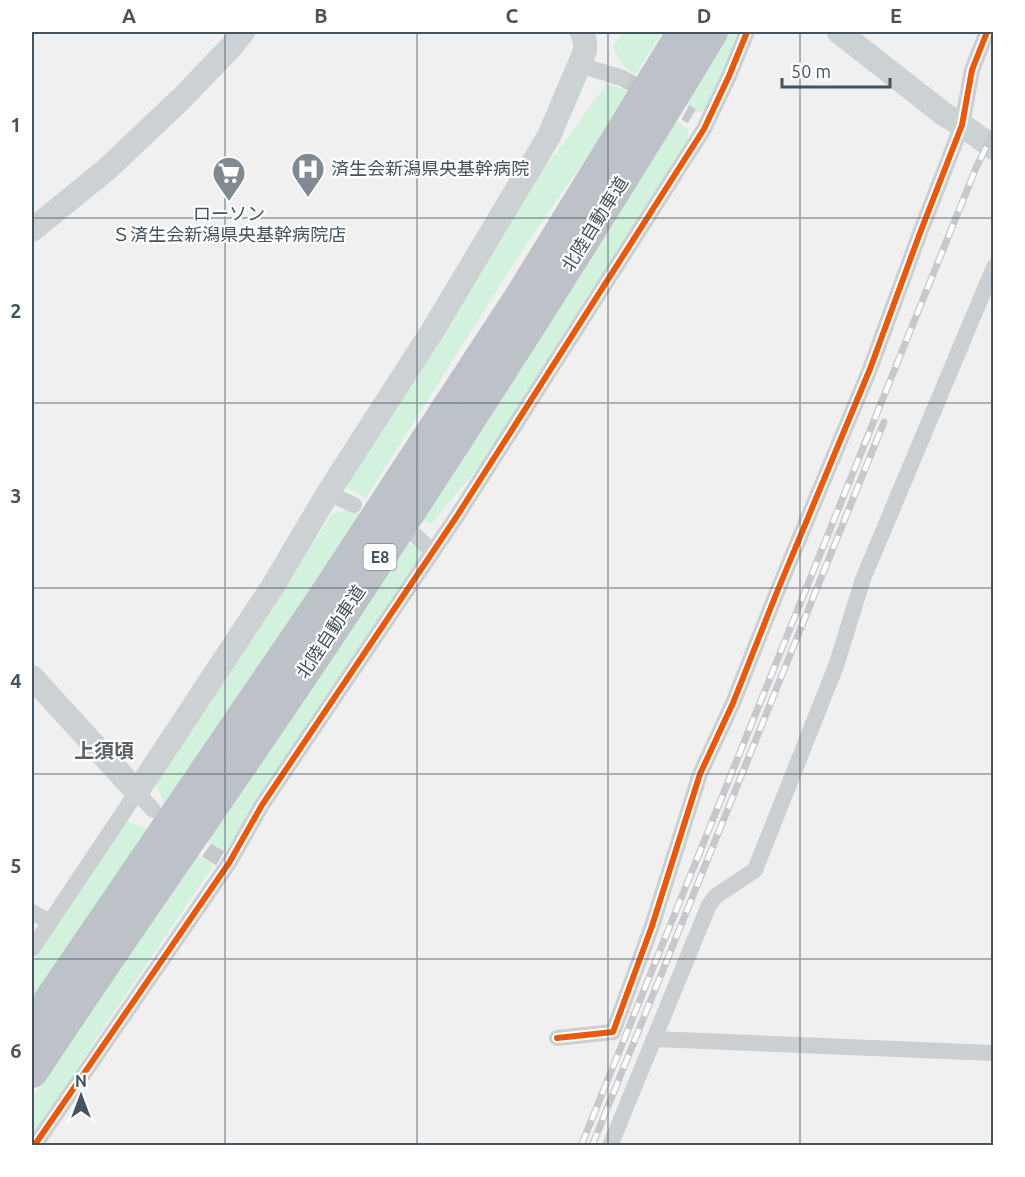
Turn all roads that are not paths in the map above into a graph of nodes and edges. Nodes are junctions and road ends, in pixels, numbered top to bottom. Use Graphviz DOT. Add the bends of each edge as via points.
graph roads {
  1 [pos="243,32"];
  2 [pos="684,32"];
  3 [pos="712,32"];
  4 [pos="747,32"];
  5 [pos="839,32"];
  6 [pos="987,32"];
  7 [pos="585,33"];
  8 [pos="580,65"];
  9 [pos="622,78"];
  10 [pos="692,116"];
  11 [pos="962,125"];
  12 [pos="704,129"];
  13 [pos="993,148"];
  14 [pos="32,230"];
  15 [pos="993,267"];
  16 [pos="328,493"];
  17 [pos="354,505"];
  18 [pos="416,536"];
  19 [pos="433,552"];
  20 [pos="32,677"];
  21 [pos="145,801"];
  22 [pos="32,912"];
  23 [pos="50,922"];
  24 [pos="32,948"];
  25 [pos="32,1026"];
  26 [pos="557,1038"];
  27 [pos="654,1039"];
  28 [pos="993,1053"];
  29 [pos="32,1072"];
  30 [pos="34,1146"];
  31 [pos="610,1146"];
  1 -- 14 [label="street" via="182,98 114,162"];
  2 -- 25 [label="highway, 北陸自動車道 / E8" via="522,294 327,593"];
  3 -- 29 [label="highway, 北陸自動車道 / E8" via="543,307 340,619"];
  4 -- 12 [label="street"];
  5 -- 11 [label="street"];
  6 -- 11 [label="street" via="972,70"];
  7 -- 8 [label="street"];
  8 -- 9 [label="street"];
  8 -- 16 [label="street" via="549,136 434,330"];
  10 -- 12 [label="street"];
  11 -- 13 [label="street"];
  11 -- 26 [label="street" via="870,369 700,774 652,926 613,1032"];
  12 -- 19 [label="street"];
  15 -- 27 [label="street" via="863,579 836,666 755,870 709,905"];
  16 -- 17 [label="street"];
  16 -- 21 [label="street"];
  18 -- 19 [label="street"];
  19 -- 30 [label="street"];
  20 -- 21 [label="street"];
  21 -- 23 [label="street"];
  22 -- 23 [label="street"];
  23 -- 24 [label="street"];
  27 -- 28 [label="street"];
  27 -- 31 [label="street"];
}
